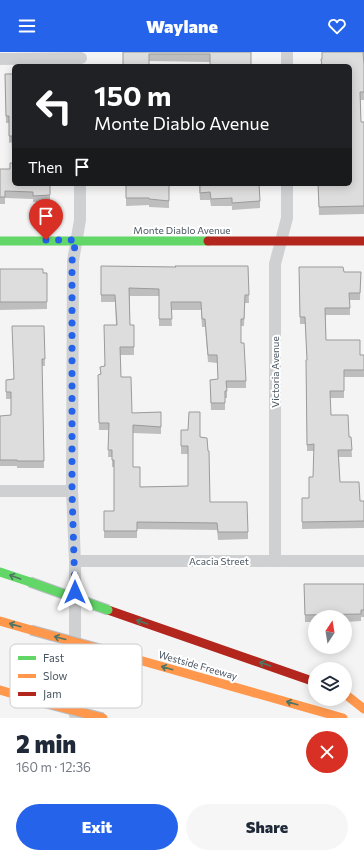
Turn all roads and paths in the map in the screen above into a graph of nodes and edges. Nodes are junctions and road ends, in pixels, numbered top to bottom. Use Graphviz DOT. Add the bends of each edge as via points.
graph roads {
  1 [pos="287,52"];
  2 [pos="0,58"];
  3 [pos="81,59"];
  4 [pos="287,64"];
  5 [pos="80,186"];
  6 [pos="287,186"];
  7 [pos="76,240"];
  8 [pos="364,240"];
  9 [pos="0,241"];
  10 [pos="281,241"];
  11 [pos="0,491"];
  12 [pos="72,491"];
  13 [pos="75,561"];
  14 [pos="275,561"];
  15 [pos="364,561"];
  16 [pos="0,572"];
  17 [pos="0,621"];
  18 [pos="75,644"];
  19 [pos="82,644"];
  20 [pos="142,661"];
  21 [pos="308,680"];
  22 [pos="0,690"];
  23 [pos="10,693"];
  24 [pos="352,700"];
  25 [pos="65,708"];
  26 [pos="364,709"];
  27 [pos="103,718"];
  28 [pos="343,718"];
  1 -- 4 [label="street"];
  2 -- 3 [label="street"];
  5 -- 7 [label="street" via="80,220"];
  6 -- 10 [label="street, Victoria Avenue" via="287,218"];
  7 -- 9 [label="main road, Monte Diablo Avenue"];
  7 -- 10 [label="main road, Monte Diablo Avenue"];
  7 -- 12 [label="street" via="72,261"];
  8 -- 10 [label="main road, Monte Diablo Avenue"];
  10 -- 14 [label="street, Victoria Avenue" via="275,264"];
  11 -- 12 [label="street"];
  12 -- 13 [label="street"];
  13 -- 14 [label="street, Acacia Street"];
  13 -- 18 [label="street"];
  14 -- 15 [label="street, Acacia Street"];
  21 -- 16 [label="main road, one-way, bridge"];
  19 -- 17 [label="main road, Westside Freeway, one-way, bridge"];
  28 -- 20 [label="main road, Westside Freeway, one-way, bridge"];
  22 -- 23 [label="main road, bridge"];
  24 -- 26 [label="main road"];
  25 -- 27 [label="main road, bridge"];
}
